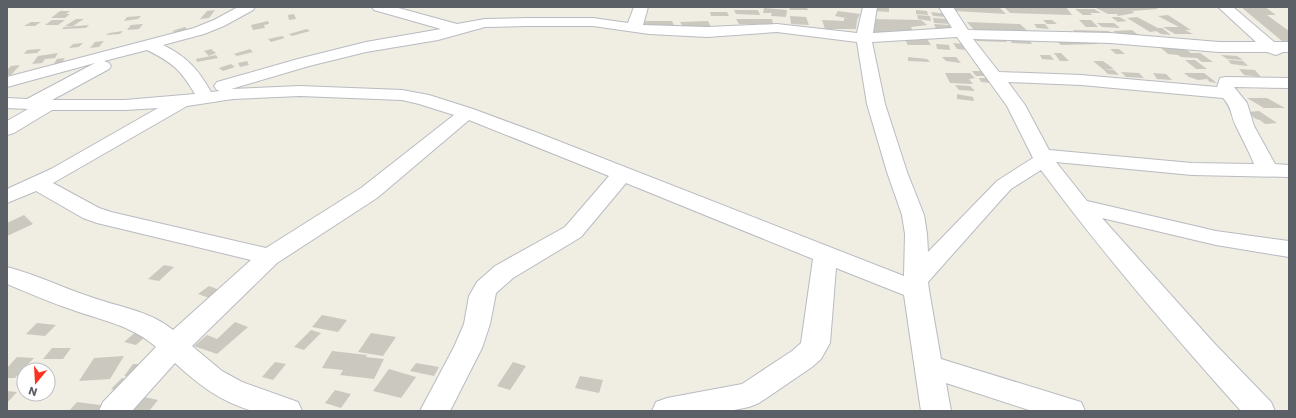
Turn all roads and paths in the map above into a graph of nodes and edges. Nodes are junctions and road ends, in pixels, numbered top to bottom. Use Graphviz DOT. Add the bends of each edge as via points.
graph roads {
  1 [pos="248,7"];
  2 [pos="379,7"];
  3 [pos="870,7"];
  4 [pos="946,7"];
  5 [pos="1225,7"];
  6 [pos="644,8"];
  7 [pos="634,28"];
  8 [pos="456,29"];
  9 [pos="962,33"];
  10 [pos="864,38"];
  11 [pos="143,47"];
  12 [pos="1270,47"];
  13 [pos="1289,47"];
  14 [pos="1289,57"];
  15 [pos="995,77"];
  16 [pos="7,82"];
  17 [pos="1289,83"];
  18 [pos="203,93"];
  19 [pos="1228,93"];
  20 [pos="184,101"];
  21 [pos="7,103"];
  22 [pos="39,105"];
  23 [pos="467,114"];
  24 [pos="7,129"];
  25 [pos="1043,157"];
  26 [pos="1267,169"];
  27 [pos="1289,171"];
  28 [pos="622,174"];
  29 [pos="37,183"];
  30 [pos="7,197"];
  31 [pos="1079,206"];
  32 [pos="1289,249"];
  33 [pos="825,255"];
  34 [pos="269,257"];
  35 [pos="7,276"];
  36 [pos="916,285"];
  37 [pos="174,346"];
  38 [pos="928,366"];
  39 [pos="114,411"];
  40 [pos="287,411"];
  41 [pos="435,411"];
  42 [pos="667,411"];
  43 [pos="936,411"];
  44 [pos="1070,411"];
  45 [pos="1260,411"];
  1 -- 11 [label="street" via="209,28"];
  2 -- 8 [label="street"];
  3 -- 10 [label="street"];
  4 -- 9 [label="street"];
  5 -- 12 [label="street"];
  6 -- 7 [label="street"];
  7 -- 8 [label="street" via="594,22 527,22 480,24"];
  7 -- 10 [label="street" via="707,32 777,28"];
  8 -- 18 [label="street" via="438,35 304,62"];
  9 -- 10 [label="street"];
  9 -- 12 [label="street" via="1110,38 1219,47"];
  9 -- 15 [label="street"];
  10 -- 36 [label="street" via="876,104 897,172 914,214"];
  11 -- 16 [label="street"];
  11 -- 18 [label="street" via="182,62 190,70"];
  11 -- 22 [label="street"];
  12 -- 13 [label="street"];
  12 -- 14 [label="street"];
  15 -- 19 [label="street" via="1080,80"];
  15 -- 25 [label="street" via="1016,105"];
  17 -- 19 [label="street" via="1226,82"];
  18 -- 20 [label="street"];
  19 -- 26 [label="street" via="1238,103 1245,126"];
  20 -- 22 [label="street" via="125,105"];
  20 -- 23 [label="street" via="260,92 324,92 423,99"];
  20 -- 29 [label="street"];
  21 -- 22 [label="street"];
  22 -- 24 [label="street"];
  23 -- 28 [label="street"];
  23 -- 34 [label="street" via="369,193"];
  25 -- 26 [label="street" via="1199,169"];
  25 -- 31 [label="street"];
  25 -- 36 [label="street" via="992,196"];
  26 -- 27 [label="street"];
  28 -- 33 [label="street"];
  28 -- 41 [label="street" via="573,232 504,272 486,288 468,348"];
  29 -- 30 [label="street"];
  29 -- 34 [label="street" via="105,218"];
  31 -- 32 [label="street" via="1216,238"];
  31 -- 45 [label="street" via="1204,351"];
  33 -- 36 [label="street"];
  33 -- 42 [label="street" via="816,343 811,351 749,395"];
  34 -- 37 [label="street"];
  35 -- 37 [label="street" via="82,304 133,319 157,332"];
  36 -- 38 [label="street"];
  37 -- 39 [label="street"];
  37 -- 40 [label="street" via="212,379 232,390"];
  38 -- 43 [label="street"];
  38 -- 44 [label="street"];
}
